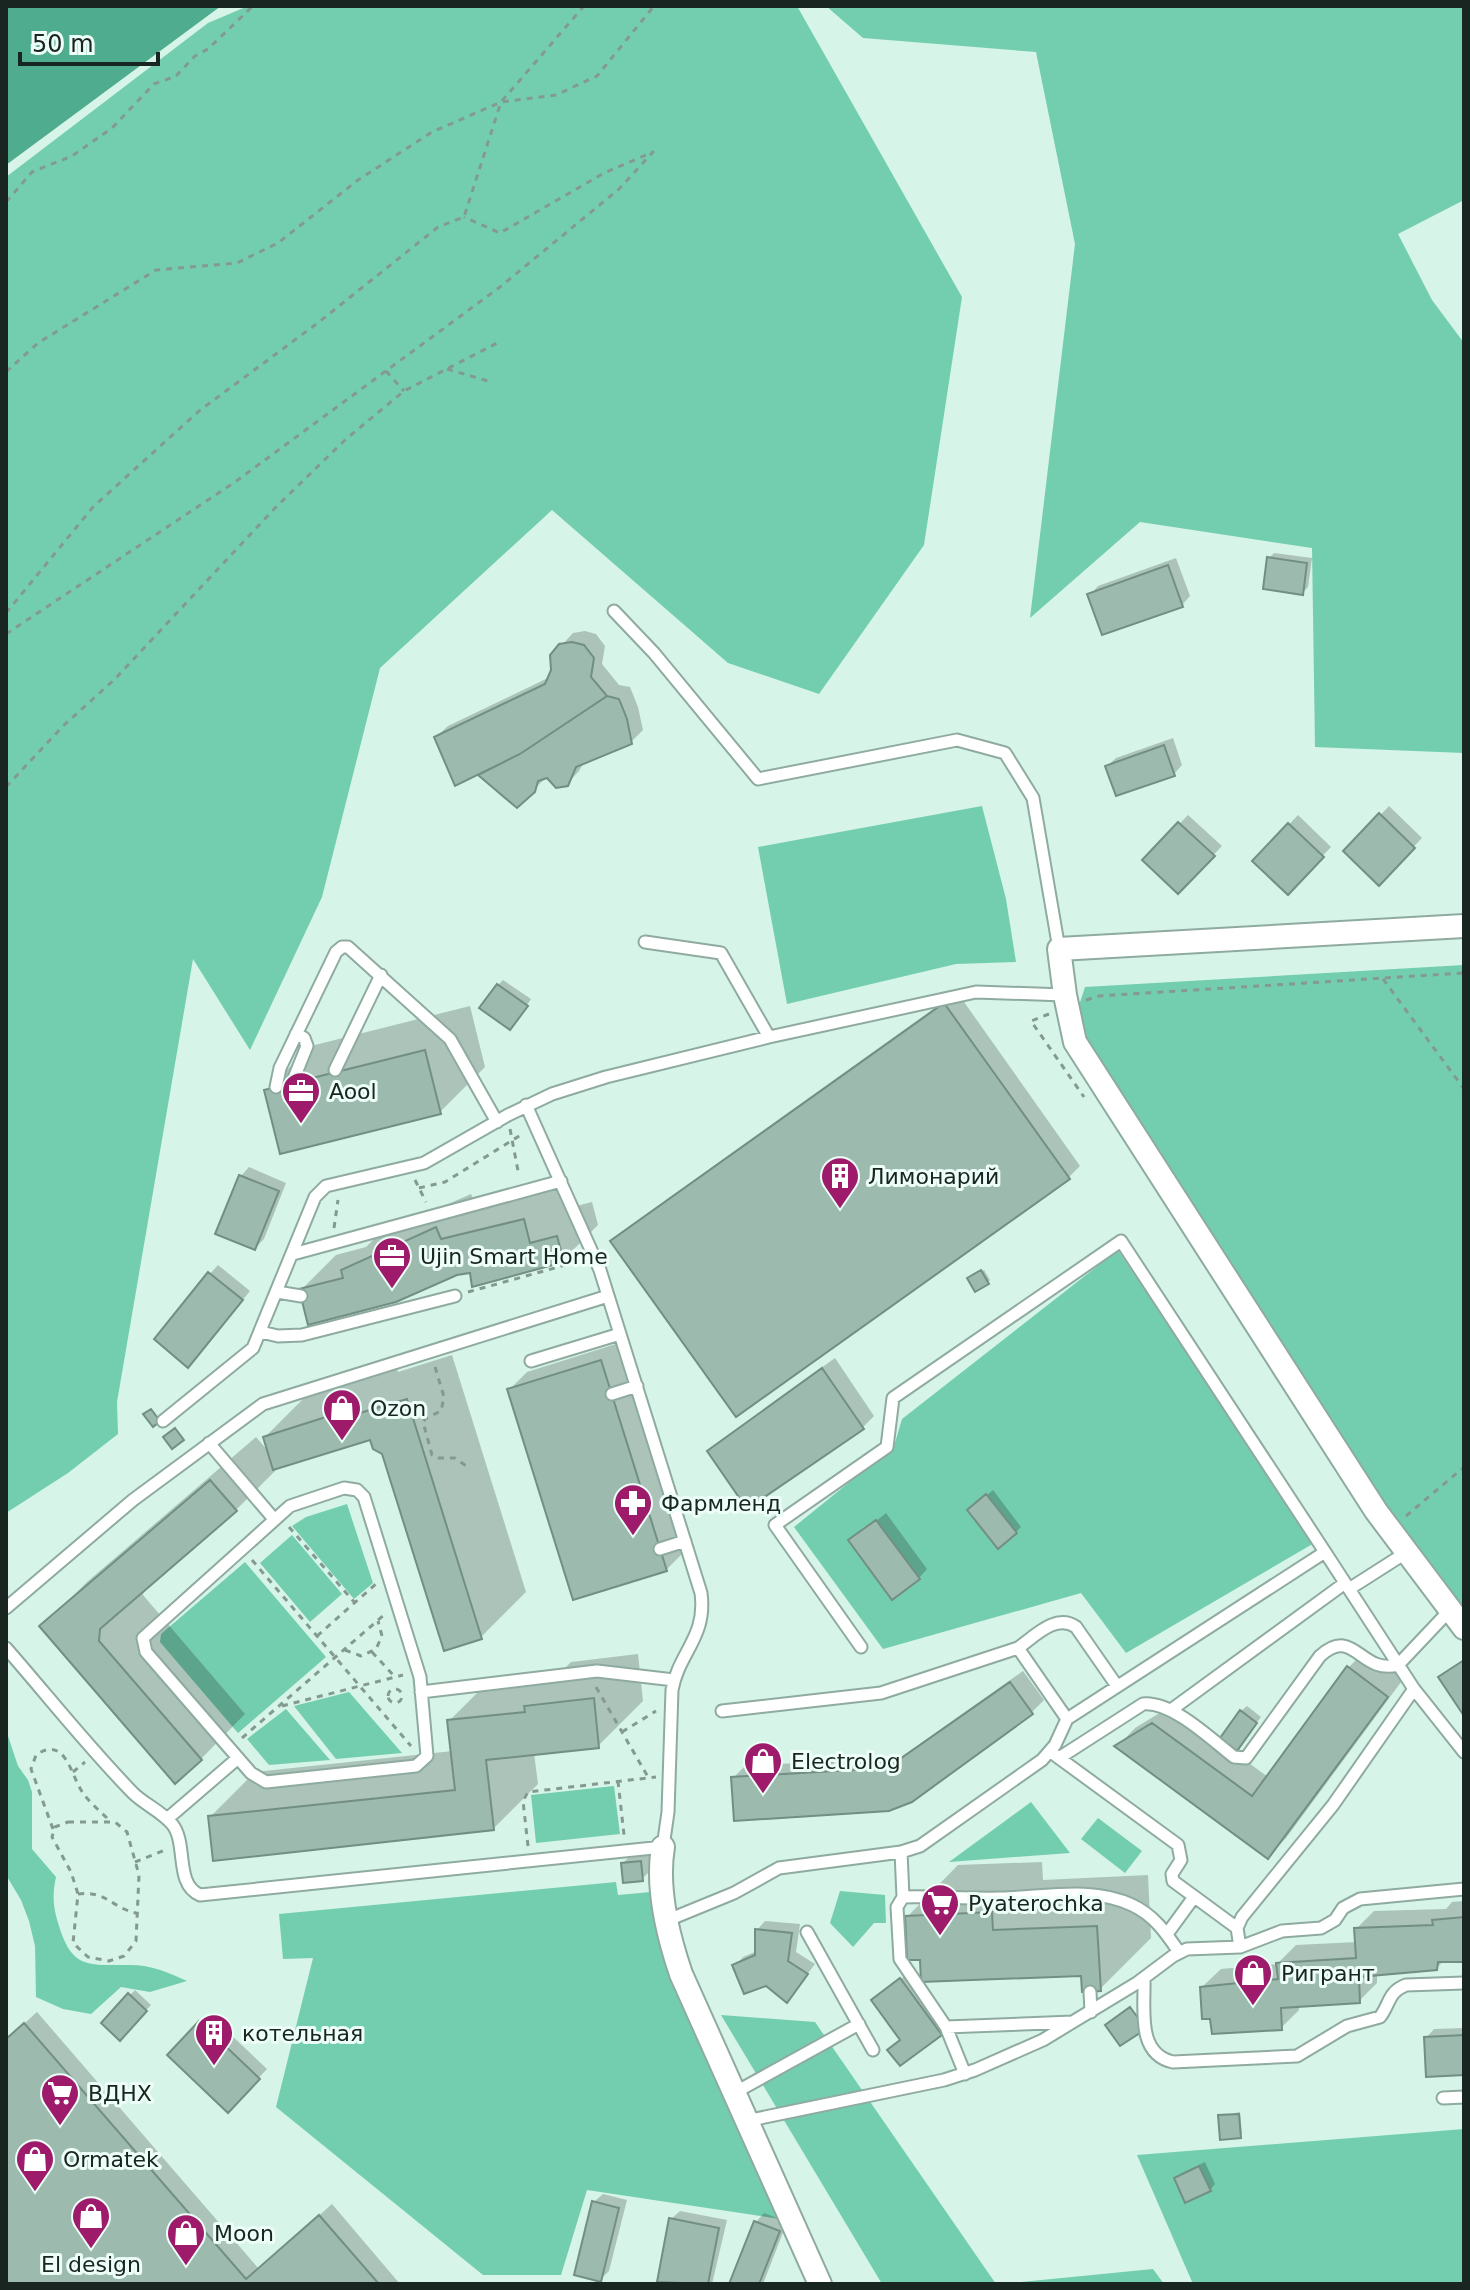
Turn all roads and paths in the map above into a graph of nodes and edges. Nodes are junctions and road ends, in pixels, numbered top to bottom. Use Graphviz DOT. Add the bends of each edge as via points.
graph roads {
  1 [pos="253,6"];
  2 [pos="584,6"];
  3 [pos="654,6"];
  4 [pos="501,102"];
  5 [pos="6,202"];
  6 [pos="464,217"];
  7 [pos="501,341"];
  8 [pos="447,369"];
  9 [pos="386,371"];
  10 [pos="6,372"];
  11 [pos="488,381"];
  12 [pos="404,391"];
  13 [pos="614,611"];
  14 [pos="6,613"];
  15 [pos="6,634"];
  16 [pos="6,787"];
  17 [pos="1464,926"];
  18 [pos="645,942"];
  19 [pos="1059,949"];
  20 [pos="1464,973"];
  21 [pos="381,975"];
  22 [pos="1382,978"];
  23 [pos="1066,1001"];
  24 [pos="296,1034"];
  25 [pos="769,1037"];
  26 [pos="335,1070"];
  27 [pos="292,1083"];
  28 [pos="276,1087"];
  29 [pos="1464,1089"];
  30 [pos="1086,1099"];
  31 [pos="526,1105"];
  32 [pos="508,1115"];
  33 [pos="497,1122"];
  34 [pos="536,1126"];
  35 [pos="512,1140"];
  36 [pos="409,1167"];
  37 [pos="561,1181"];
  38 [pos="341,1182"];
  39 [pos="419,1188"];
  40 [pos="521,1192"];
  41 [pos="433,1216"];
  42 [pos="331,1243"];
  43 [pos="293,1254"];
  44 [pos="595,1257"];
  45 [pos="277,1292"];
  46 [pos="301,1296"];
  47 [pos="455,1296"];
  48 [pos="608,1296"];
  49 [pos="261,1332"];
  50 [pos="620,1334"];
  51 [pos="430,1351"];
  52 [pos="531,1361"];
  53 [pos="637,1386"];
  54 [pos="612,1394"];
  55 [pos="163,1421"];
  56 [pos="209,1443"];
  57 [pos="1464,1467"];
  58 [pos="469,1468"];
  59 [pos="277,1517"];
  60 [pos="1390,1530"];
  61 [pos="685,1541"];
  62 [pos="241,1548"];
  63 [pos="660,1549"];
  64 [pos="1325,1552"];
  65 [pos="1407,1552"];
  66 [pos="388,1574"];
  67 [pos="1347,1586"];
  68 [pos="355,1603"];
  69 [pos="397,1604"];
  70 [pos="6,1608"];
  71 [pos="1457,1619"];
  72 [pos="378,1621"];
  73 [pos="317,1636"];
  74 [pos="861,1647"];
  75 [pos="6,1648"];
  76 [pos="1018,1648"];
  77 [pos="345,1649"];
  78 [pos="372,1652"];
  79 [pos="336,1658"];
  80 [pos="1398,1665"];
  81 [pos="418,1672"];
  82 [pos="588,1672"];
  83 [pos="393,1678"];
  84 [pos="674,1680"];
  85 [pos="360,1686"];
  86 [pos="1117,1686"];
  87 [pos="394,1688"];
  88 [pos="1414,1689"];
  89 [pos="421,1692"];
  90 [pos="671,1700"];
  91 [pos="389,1701"];
  92 [pos="278,1707"];
  93 [pos="380,1709"];
  94 [pos="1171,1710"];
  95 [pos="722,1711"];
  96 [pos="1067,1719"];
  97 [pos="622,1732"];
  98 [pos="230,1749"];
  99 [pos="1464,1752"];
  100 [pos="1054,1755"];
  101 [pos="238,1758"];
  102 [pos="424,1761"];
  103 [pos="669,1775"];
  104 [pos="648,1777"];
  105 [pos="618,1781"];
  106 [pos="167,1819"];
  107 [pos="111,1821"];
  108 [pos="53,1829"];
  109 [pos="180,1845"];
  110 [pos="663,1847"];
  111 [pos="626,1851"];
  112 [pos="901,1852"];
  113 [pos="530,1861"];
  114 [pos="135,1862"];
  115 [pos="1464,1889"];
  116 [pos="78,1894"];
  117 [pos="903,1897"];
  118 [pos="1194,1897"];
  119 [pos="136,1913"];
  120 [pos="668,1920"];
  121 [pos="1237,1928"];
  122 [pos="807,1932"];
  123 [pos="1167,1934"];
  124 [pos="1240,1947"];
  125 [pos="1179,1952"];
  126 [pos="1144,1979"];
  127 [pos="1464,1983"];
  128 [pos="1090,1992"];
  129 [pos="1091,2012"];
  130 [pos="1074,2022"];
  131 [pos="859,2024"];
  132 [pos="946,2027"];
  133 [pos="873,2050"];
  134 [pos="965,2074"];
  135 [pos="734,2093"];
  136 [pos="1464,2097"];
  137 [pos="1443,2098"];
  138 [pos="746,2121"];
  139 [pos="820,2284"];
  1 -- 5 [label="path" via="176,76 154,84 112,128 72,156 32,172"];
  2 -- 4 [label="path"];
  3 -- 4 [label="path" via="597,76 556,95"];
  4 -- 6 [label="path"];
  4 -- 10 [label="path" via="432,132 358,180 278,243 237,263 156,270 38,343"];
  6 -- 9 [label="path" via="500,233 604,173 653,152 619,189 500,287"];
  6 -- 14 [label="path" via="438,227 199,411 93,507"];
  7 -- 8 [label="path"];
  8 -- 11 [label="path"];
  8 -- 12 [label="path"];
  9 -- 12 [label="path"];
  9 -- 15 [label="path" via="235,482"];
  12 -- 16 [label="path" via="276,507"];
  13 -- 19 [label="lane" via="758,779 957,740 1005,753 1033,798"];
  17 -- 19 [label="street"];
  18 -- 25 [label="lane" via="721,953"];
  19 -- 23 [label="street"];
  20 -- 22 [label="path"];
  21 -- 24 [label="lane" via="352,949 339,949"];
  21 -- 26 [label="lane"];
  21 -- 33 [label="lane" via="450,1039"];
  22 -- 23 [label="path"];
  22 -- 29 [label="path"];
  23 -- 25 [label="lane" via="976,992"];
  23 -- 30 [label="path" via="1031,1021"];
  23 -- 60 [label="street" via="1075,1042"];
  24 -- 27 [label="lane" via="307,1046"];
  24 -- 28 [label="lane"];
  25 -- 31 [label="lane" via="606,1077"];
  31 -- 32 [label="lane"];
  31 -- 34 [label="lane"];
  32 -- 33 [label="lane"];
  32 -- 35 [label="path"];
  33 -- 36 [label="lane"];
  34 -- 35 [label="path"];
  34 -- 37 [label="lane"];
  35 -- 39 [label="path" via="445,1182"];
  35 -- 40 [label="path"];
  36 -- 38 [label="lane"];
  36 -- 39 [label="path"];
  37 -- 40 [label="lane"];
  37 -- 44 [label="lane"];
  38 -- 42 [label="path"];
  38 -- 43 [label="lane" via="326,1186 315,1197"];
  39 -- 41 [label="path"];
  40 -- 41 [label="lane"];
  41 -- 42 [label="lane"];
  42 -- 43 [label="lane"];
  43 -- 45 [label="lane"];
  44 -- 47 [label="path"];
  44 -- 48 [label="lane"];
  45 -- 46 [label="lane"];
  45 -- 49 [label="lane"];
  47 -- 49 [label="lane" via="293,1337"];
  48 -- 50 [label="lane"];
  48 -- 51 [label="lane"];
  49 -- 55 [label="lane" via="245,1358"];
  50 -- 52 [label="lane"];
  50 -- 53 [label="lane"];
  51 -- 56 [label="lane" via="270,1401"];
  51 -- 58 [label="path" via="445,1401 441,1411 423,1422 432,1455 455,1458"];
  53 -- 54 [label="lane"];
  53 -- 61 [label="lane"];
  56 -- 59 [label="lane"];
  56 -- 70 [label="lane"];
  57 -- 60 [label="path"];
  59 -- 62 [label="lane"];
  59 -- 66 [label="lane" via="303,1500 344,1488 357,1490 364,1497"];
  59 -- 68 [label="path"];
  60 -- 65 [label="street"];
  61 -- 63 [label="lane"];
  61 -- 84 [label="lane" via="703,1616"];
  62 -- 73 [label="path"];
  62 -- 98 [label="lane" via="145,1633 142,1642"];
  64 -- 67 [label="lane"];
  64 -- 74 [label="lane" via="1121,1241 893,1398 887,1447 775,1525"];
  64 -- 86 [label="lane"];
  65 -- 67 [label="lane"];
  65 -- 71 [label="street"];
  66 -- 68 [label="path"];
  66 -- 69 [label="lane"];
  67 -- 80 [label="lane"];
  67 -- 94 [label="lane"];
  68 -- 73 [label="path"];
  69 -- 72 [label="path"];
  69 -- 81 [label="lane"];
  71 -- 80 [label="lane"];
  72 -- 77 [label="path"];
  72 -- 78 [label="path" via="381,1641"];
  73 -- 79 [label="path"];
  75 -- 106 [label="lane" via="132,1791"];
  76 -- 86 [label="lane" via="1052,1624 1068,1622"];
  76 -- 95 [label="lane" via="881,1693"];
  76 -- 96 [label="lane"];
  77 -- 78 [label="path" via="361,1656"];
  77 -- 79 [label="path"];
  78 -- 83 [label="path"];
  79 -- 85 [label="path"];
  79 -- 92 [label="path"];
  80 -- 88 [label="lane"];
  80 -- 94 [label="lane" via="1379,1667 1348,1646 1328,1648 1246,1758 1234,1757"];
  81 -- 83 [label="path"];
  81 -- 89 [label="lane"];
  82 -- 84 [label="lane"];
  82 -- 89 [label="lane"];
  82 -- 97 [label="path"];
  83 -- 85 [label="path"];
  83 -- 87 [label="path"];
  84 -- 90 [label="lane"];
  85 -- 92 [label="path"];
  85 -- 93 [label="path"];
  86 -- 96 [label="lane"];
  87 -- 91 [label="path" via="388,1692"];
  87 -- 91 [label="path" via="403,1697"];
  88 -- 99 [label="lane"];
  88 -- 121 [label="lane"];
  89 -- 102 [label="lane" via="428,1750"];
  90 -- 97 [label="path"];
  90 -- 103 [label="lane"];
  91 -- 93 [label="path"];
  92 -- 98 [label="path"];
  93 -- 102 [label="path"];
  94 -- 100 [label="lane" via="1143,1704"];
  96 -- 100 [label="lane"];
  97 -- 104 [label="path"];
  98 -- 101 [label="lane"];
  100 -- 112 [label="lane" via="930,1840"];
  100 -- 118 [label="lane" via="1178,1845 1181,1860 1172,1877"];
  101 -- 102 [label="lane" via="256,1778 272,1782"];
  101 -- 106 [label="lane"];
  103 -- 104 [label="path"];
  103 -- 110 [label="lane"];
  104 -- 105 [label="path"];
  105 -- 111 [label="path"];
  105 -- 113 [label="path" via="526,1794"];
  106 -- 109 [label="lane"];
  107 -- 108 [label="path" via="63,1822"];
  107 -- 108 [label="path" via="83,1793 66,1758 49,1750 36,1755 31,1769"];
  107 -- 114 [label="path" via="127,1832"];
  108 -- 116 [label="path" via="53,1843"];
  109 -- 113 [label="lane" via="187,1883 200,1895"];
  109 -- 114 [label="path"];
  110 -- 111 [label="lane"];
  110 -- 120 [label="street" via="660,1870"];
  111 -- 113 [label="lane"];
  112 -- 117 [label="lane"];
  112 -- 120 [label="lane" via="779,1868"];
  114 -- 119 [label="path" via="140,1882"];
  115 -- 124 [label="lane" via="1360,1899 1321,1928 1282,1931"];
  116 -- 119 [label="path" via="102,1895"];
  116 -- 119 [label="path" via="73,1943 95,1960 117,1960 133,1948"];
  117 -- 123 [label="lane" via="1097,1895 1140,1909"];
  117 -- 132 [label="lane" via="897,1907 900,1959"];
  118 -- 121 [label="lane"];
  118 -- 123 [label="lane"];
  120 -- 135 [label="street" via="681,1974"];
  121 -- 124 [label="lane"];
  122 -- 131 [label="lane"];
  123 -- 125 [label="lane"];
  124 -- 125 [label="lane"];
  125 -- 126 [label="lane"];
  126 -- 127 [label="lane" via="1146,2040 1155,2054 1173,2062 1297,2056 1347,2026 1380,2017 1397,1988"];
  126 -- 129 [label="lane"];
  128 -- 129 [label="lane"];
  129 -- 130 [label="lane"];
  130 -- 132 [label="lane"];
  130 -- 134 [label="lane"];
  131 -- 133 [label="lane"];
  131 -- 135 [label="lane"];
  132 -- 134 [label="lane"];
  134 -- 138 [label="lane"];
  135 -- 138 [label="street"];
  136 -- 137 [label="lane"];
  138 -- 139 [label="street"];
}
